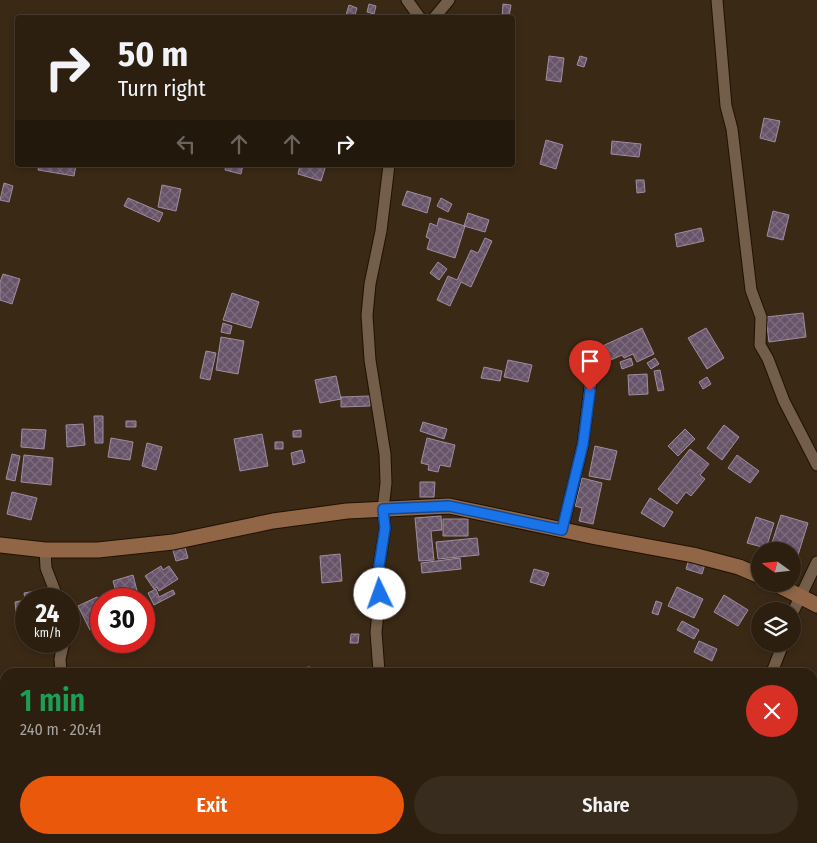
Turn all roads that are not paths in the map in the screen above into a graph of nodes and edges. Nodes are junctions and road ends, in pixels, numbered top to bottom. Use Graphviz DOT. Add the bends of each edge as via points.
graph roads {
  1 [pos="407,0"];
  2 [pos="450,0"];
  3 [pos="717,0"];
  4 [pos="418,15"];
  5 [pos="437,15"];
  6 [pos="389,167"];
  7 [pos="594,355"];
  8 [pos="817,465"];
  9 [pos="383,509"];
  10 [pos="562,530"];
  11 [pos="0,545"];
  12 [pos="44,550"];
  13 [pos="817,562"];
  14 [pos="751,572"];
  15 [pos="54,588"];
  16 [pos="791,592"];
  17 [pos="800,597"];
  18 [pos="798,602"];
  19 [pos="817,605"];
  20 [pos="780,652"];
  21 [pos="61,653"];
  22 [pos="61,668"];
  23 [pos="379,668"];
  24 [pos="774,668"];
  1 -- 4 [label="street"];
  2 -- 5 [label="street"];
  3 -- 8 [label="street" via="726,106 732,129 751,290 761,317 760,345"];
  6 -- 9 [label="street" via="367,315 370,360 385,454"];
  7 -- 10 [label="street" via="583,444"];
  9 -- 10 [label="street" via="449,506"];
  9 -- 12 [label="street" via="273,521 173,542 98,550"];
  9 -- 23 [label="street" via="385,528 379,566 376,632"];
  10 -- 14 [label="street" via="693,555"];
  11 -- 12 [label="street"];
  12 -- 15 [label="street" via="46,568"];
  13 -- 17 [label="street"];
  16 -- 17 [label="street"];
  17 -- 18 [label="street"];
  17 -- 19 [label="street"];
  20 -- 24 [label="street"];
  21 -- 22 [label="street"];
}
